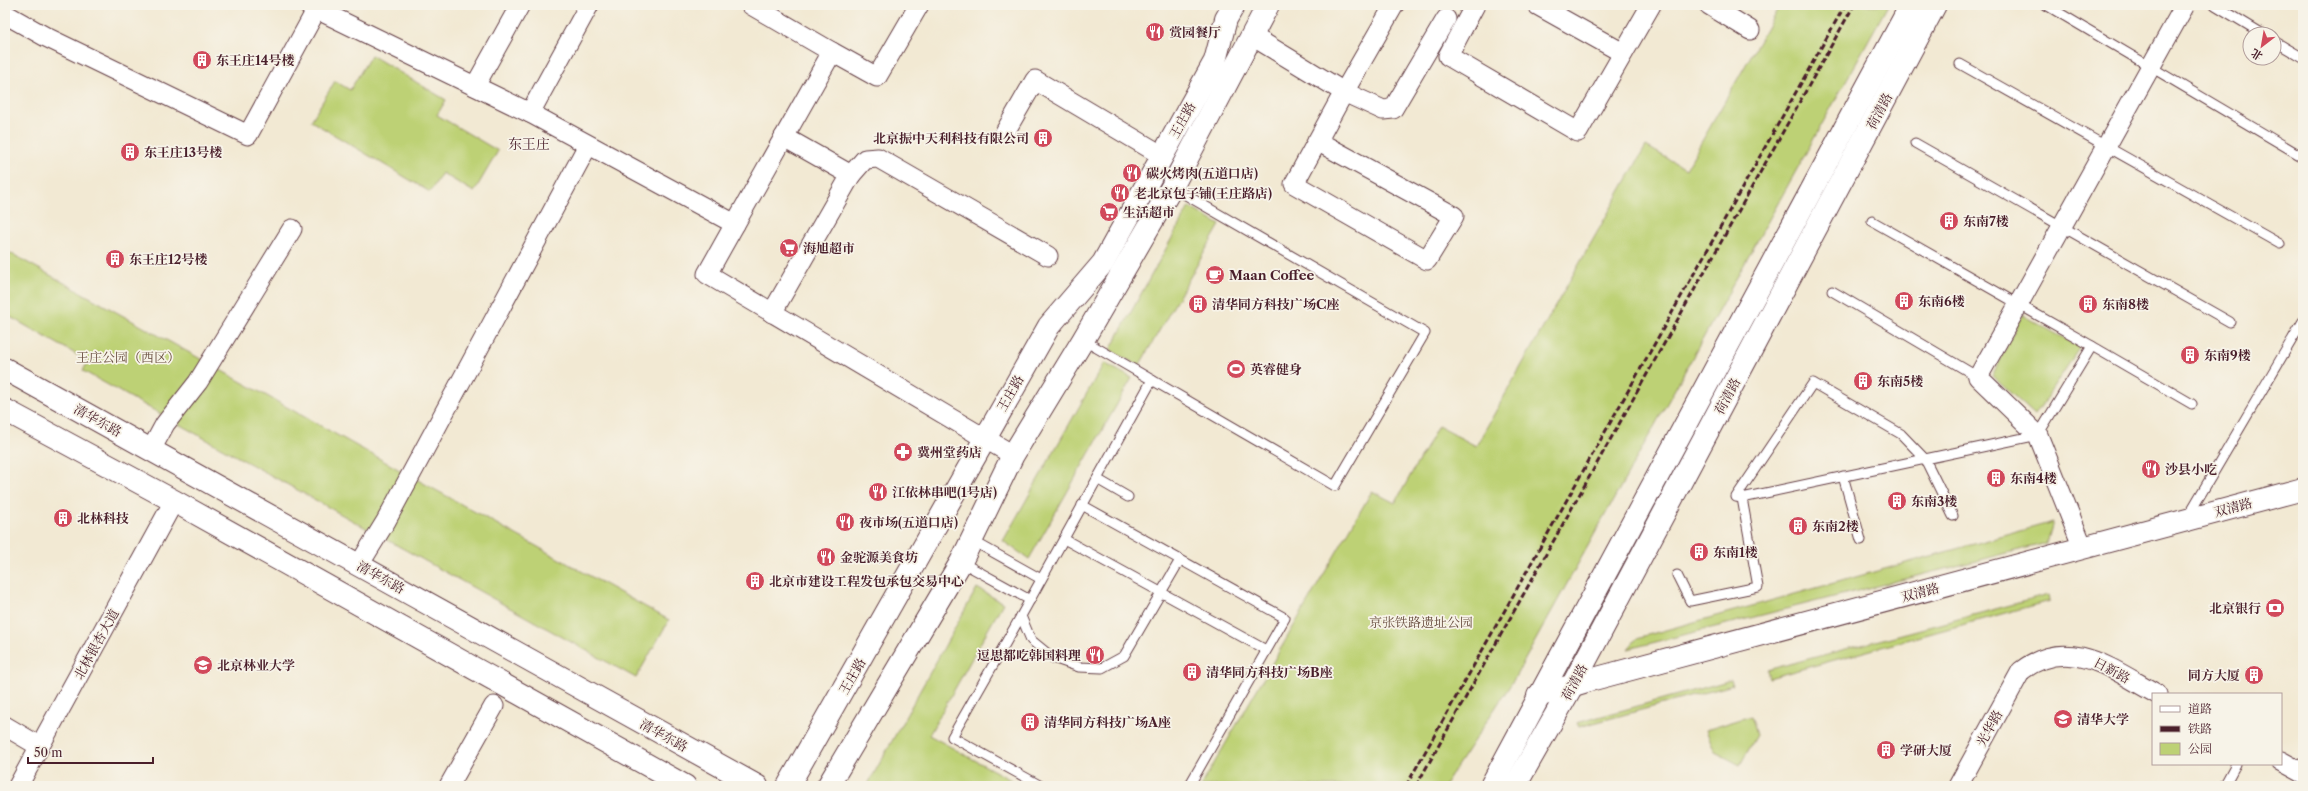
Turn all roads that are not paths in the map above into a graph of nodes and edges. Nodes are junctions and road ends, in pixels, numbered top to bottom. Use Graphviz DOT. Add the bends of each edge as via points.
graph roads {
  1 [pos="520,5"];
  2 [pos="588,5"];
  3 [pos="751,5"];
  4 [pos="919,5"];
  5 [pos="1234,5"];
  6 [pos="1268,5"];
  7 [pos="1394,5"];
  8 [pos="1475,5"];
  9 [pos="1537,5"];
  10 [pos="1651,5"];
  11 [pos="1709,5"];
  12 [pos="1911,5"];
  13 [pos="1935,5"];
  14 [pos="2046,5"];
  15 [pos="2185,5"];
  16 [pos="2215,5"];
  17 [pos="315,6"];
  18 [pos="5,14"];
  19 [pos="1446,19"];
  20 [pos="2250,26"];
  21 [pos="1750,30"];
  22 [pos="1252,36"];
  23 [pos="2282,46"];
  24 [pos="832,52"];
  25 [pos="1623,53"];
  26 [pos="2303,58"];
  27 [pos="1960,64"];
  28 [pos="2150,67"];
  29 [pos="475,86"];
  30 [pos="1344,92"];
  31 [pos="530,113"];
  32 [pos="1005,132"];
  33 [pos="784,137"];
  34 [pos="1317,141"];
  35 [pos="1915,143"];
  36 [pos="588,145"];
  37 [pos="2107,146"];
  38 [pos="1163,156"];
  39 [pos="2303,157"];
  40 [pos="851,175"];
  41 [pos="1172,187"];
  42 [pos="1872,221"];
  43 [pos="735,224"];
  44 [pos="2062,226"];
  45 [pos="292,229"];
  46 [pos="2280,244"];
  47 [pos="1048,256"];
  48 [pos="1832,291"];
  49 [pos="2019,304"];
  50 [pos="772,313"];
  51 [pos="2303,321"];
  52 [pos="2230,322"];
  53 [pos="1083,340"];
  54 [pos="2092,346"];
  55 [pos="5,369"];
  56 [pos="1978,377"];
  57 [pos="1152,380"];
  58 [pos="2192,404"];
  59 [pos="5,410"];
  60 [pos="2038,435"];
  61 [pos="984,439"];
  62 [pos="151,450"];
  63 [pos="1013,455"];
  64 [pos="1925,459"];
  65 [pos="1843,476"];
  66 [pos="1097,479"];
  67 [pos="2303,489"];
  68 [pos="1128,496"];
  69 [pos="1742,498"];
  70 [pos="174,501"];
  71 [pos="1082,505"];
  72 [pos="1953,516"];
  73 [pos="2186,520"];
  74 [pos="1064,539"];
  75 [pos="1861,540"];
  76 [pos="972,541"];
  77 [pos="2083,548"];
  78 [pos="1180,560"];
  79 [pos="961,562"];
  80 [pos="359,565"];
  81 [pos="1677,575"];
  82 [pos="1041,579"];
  83 [pos="1162,593"];
  84 [pos="1030,600"];
  85 [pos="1021,616"];
  86 [pos="1266,650"];
  87 [pos="2021,671"];
  88 [pos="1572,686"];
  89 [pos="2155,693"];
  90 [pos="1538,696"];
  91 [pos="494,706"];
  92 [pos="5,726"];
  93 [pos="39,746"];
  94 [pos="2282,762"];
  95 [pos="2235,765"];
  96 [pos="2303,773"];
  97 [pos="18,786"];
  98 [pos="449,786"];
  99 [pos="685,786"];
  100 [pos="757,786"];
  101 [pos="788,786"];
  102 [pos="828,786"];
  103 [pos="1041,786"];
  104 [pos="1189,786"];
  105 [pos="1475,786"];
  106 [pos="1491,786"];
  107 [pos="1515,786"];
  108 [pos="1958,786"];
  109 [pos="2224,786"];
  1 -- 29 [label="street"];
  2 -- 31 [label="street"];
  3 -- 24 [label="street"];
  4 -- 24 [label="street" via="878,77"];
  5 -- 38 [label="main road, 王庄路" via="1226,19 1215,60"];
  6 -- 22 [label="main road, 王庄路"];
  7 -- 30 [label="street"];
  8 -- 25 [label="street" via="1448,56 1578,132"];
  9 -- 25 [label="street"];
  10 -- 25 [label="street"];
  11 -- 21 [label="street"];
  12 -- 90 [label="main road, 荷清路"];
  13 -- 88 [label="main road, 荷清路"];
  14 -- 28 [label="lane"];
  15 -- 28 [label="street"];
  16 -- 20 [label="lane"];
  17 -- 18 [label="street" via="248,135 46,37"];
  17 -- 29 [label="street"];
  19 -- 30 [label="street" via="1393,109 1383,110"];
  22 -- 30 [label="street"];
  22 -- 41 [label="main road, 王庄路"];
  23 -- 26 [label="lane"];
  24 -- 33 [label="street"];
  27 -- 37 [label="lane"];
  28 -- 37 [label="street"];
  28 -- 39 [label="lane"];
  29 -- 31 [label="street"];
  30 -- 34 [label="street"];
  31 -- 36 [label="street"];
  32 -- 38 [label="street" via="1035,80"];
  33 -- 40 [label="street"];
  33 -- 43 [label="street"];
  34 -- 34 [label="street" via="1294,184 1427,260 1454,216"];
  35 -- 44 [label="lane"];
  36 -- 43 [label="street"];
  36 -- 80 [label="street" via="386,521"];
  37 -- 44 [label="street"];
  37 -- 46 [label="lane"];
  38 -- 61 [label="main road, 王庄路" via="1104,264 1049,326"];
  40 -- 47 [label="street" via="865,159 878,158"];
  40 -- 50 [label="street"];
  41 -- 53 [label="main road, 王庄路"];
  41 -- 57 [label="lane" via="1425,333 1335,486"];
  42 -- 49 [label="lane"];
  43 -- 50 [label="street" via="707,274"];
  44 -- 49 [label="street"];
  44 -- 52 [label="lane"];
  45 -- 62 [label="street" via="198,382 165,424"];
  48 -- 56 [label="lane"];
  49 -- 54 [label="lane"];
  49 -- 56 [label="street"];
  50 -- 61 [label="street"];
  51 -- 73 [label="lane"];
  53 -- 57 [label="lane"];
  53 -- 63 [label="main road, 王庄路"];
  54 -- 58 [label="lane"];
  54 -- 60 [label="lane"];
  55 -- 62 [label="main road, 清华东路"];
  56 -- 60 [label="street"];
  57 -- 66 [label="lane"];
  59 -- 70 [label="main road"];
  60 -- 64 [label="lane"];
  60 -- 77 [label="street"];
  61 -- 63 [label="street"];
  61 -- 101 [label="main road, 王庄路"];
  62 -- 80 [label="main road, 清华东路"];
  63 -- 76 [label="main road, 王庄路"];
  64 -- 65 [label="lane"];
  64 -- 69 [label="lane" via="1901,434 1813,383 1736,497"];
  64 -- 72 [label="lane"];
  65 -- 69 [label="lane"];
  65 -- 75 [label="lane"];
  66 -- 68 [label="lane"];
  66 -- 71 [label="lane"];
  67 -- 73 [label="main road, 双清路"];
  69 -- 81 [label="lane" via="1758,586 1690,601"];
  70 -- 93 [label="street, 北林银杏大道"];
  70 -- 99 [label="main road"];
  71 -- 74 [label="lane"];
  71 -- 78 [label="lane"];
  73 -- 77 [label="main road, 双清路"];
  74 -- 82 [label="lane"];
  74 -- 83 [label="lane"];
  76 -- 79 [label="main road, 王庄路"];
  76 -- 82 [label="lane"];
  77 -- 88 [label="main road, 双清路"];
  78 -- 83 [label="lane"];
  78 -- 86 [label="lane" via="1285,618"];
  79 -- 84 [label="lane"];
  79 -- 102 [label="main road, 王庄路"];
  80 -- 100 [label="main road, 清华东路"];
  82 -- 84 [label="lane"];
  83 -- 85 [label="lane" via="1124,656 1102,668 1079,667 1053,658 1031,640"];
  83 -- 86 [label="lane"];
  84 -- 85 [label="lane"];
  85 -- 103 [label="lane" via="952,737"];
  86 -- 104 [label="lane"];
  87 -- 89 [label="street, 日新路" via="2031,663 2061,654 2090,658"];
  87 -- 108 [label="street, 光华路"];
  88 -- 90 [label="main road, 双清路"];
  88 -- 107 [label="main road, 荷清路"];
  90 -- 105 [label="main road" via="1506,732"];
  90 -- 106 [label="main road, 荷清路"];
  91 -- 98 [label="street"];
  92 -- 93 [label="street"];
  93 -- 97 [label="street, 北林银杏大道"];
  94 -- 96 [label="street"];
  95 -- 109 [label="lane"];
}
